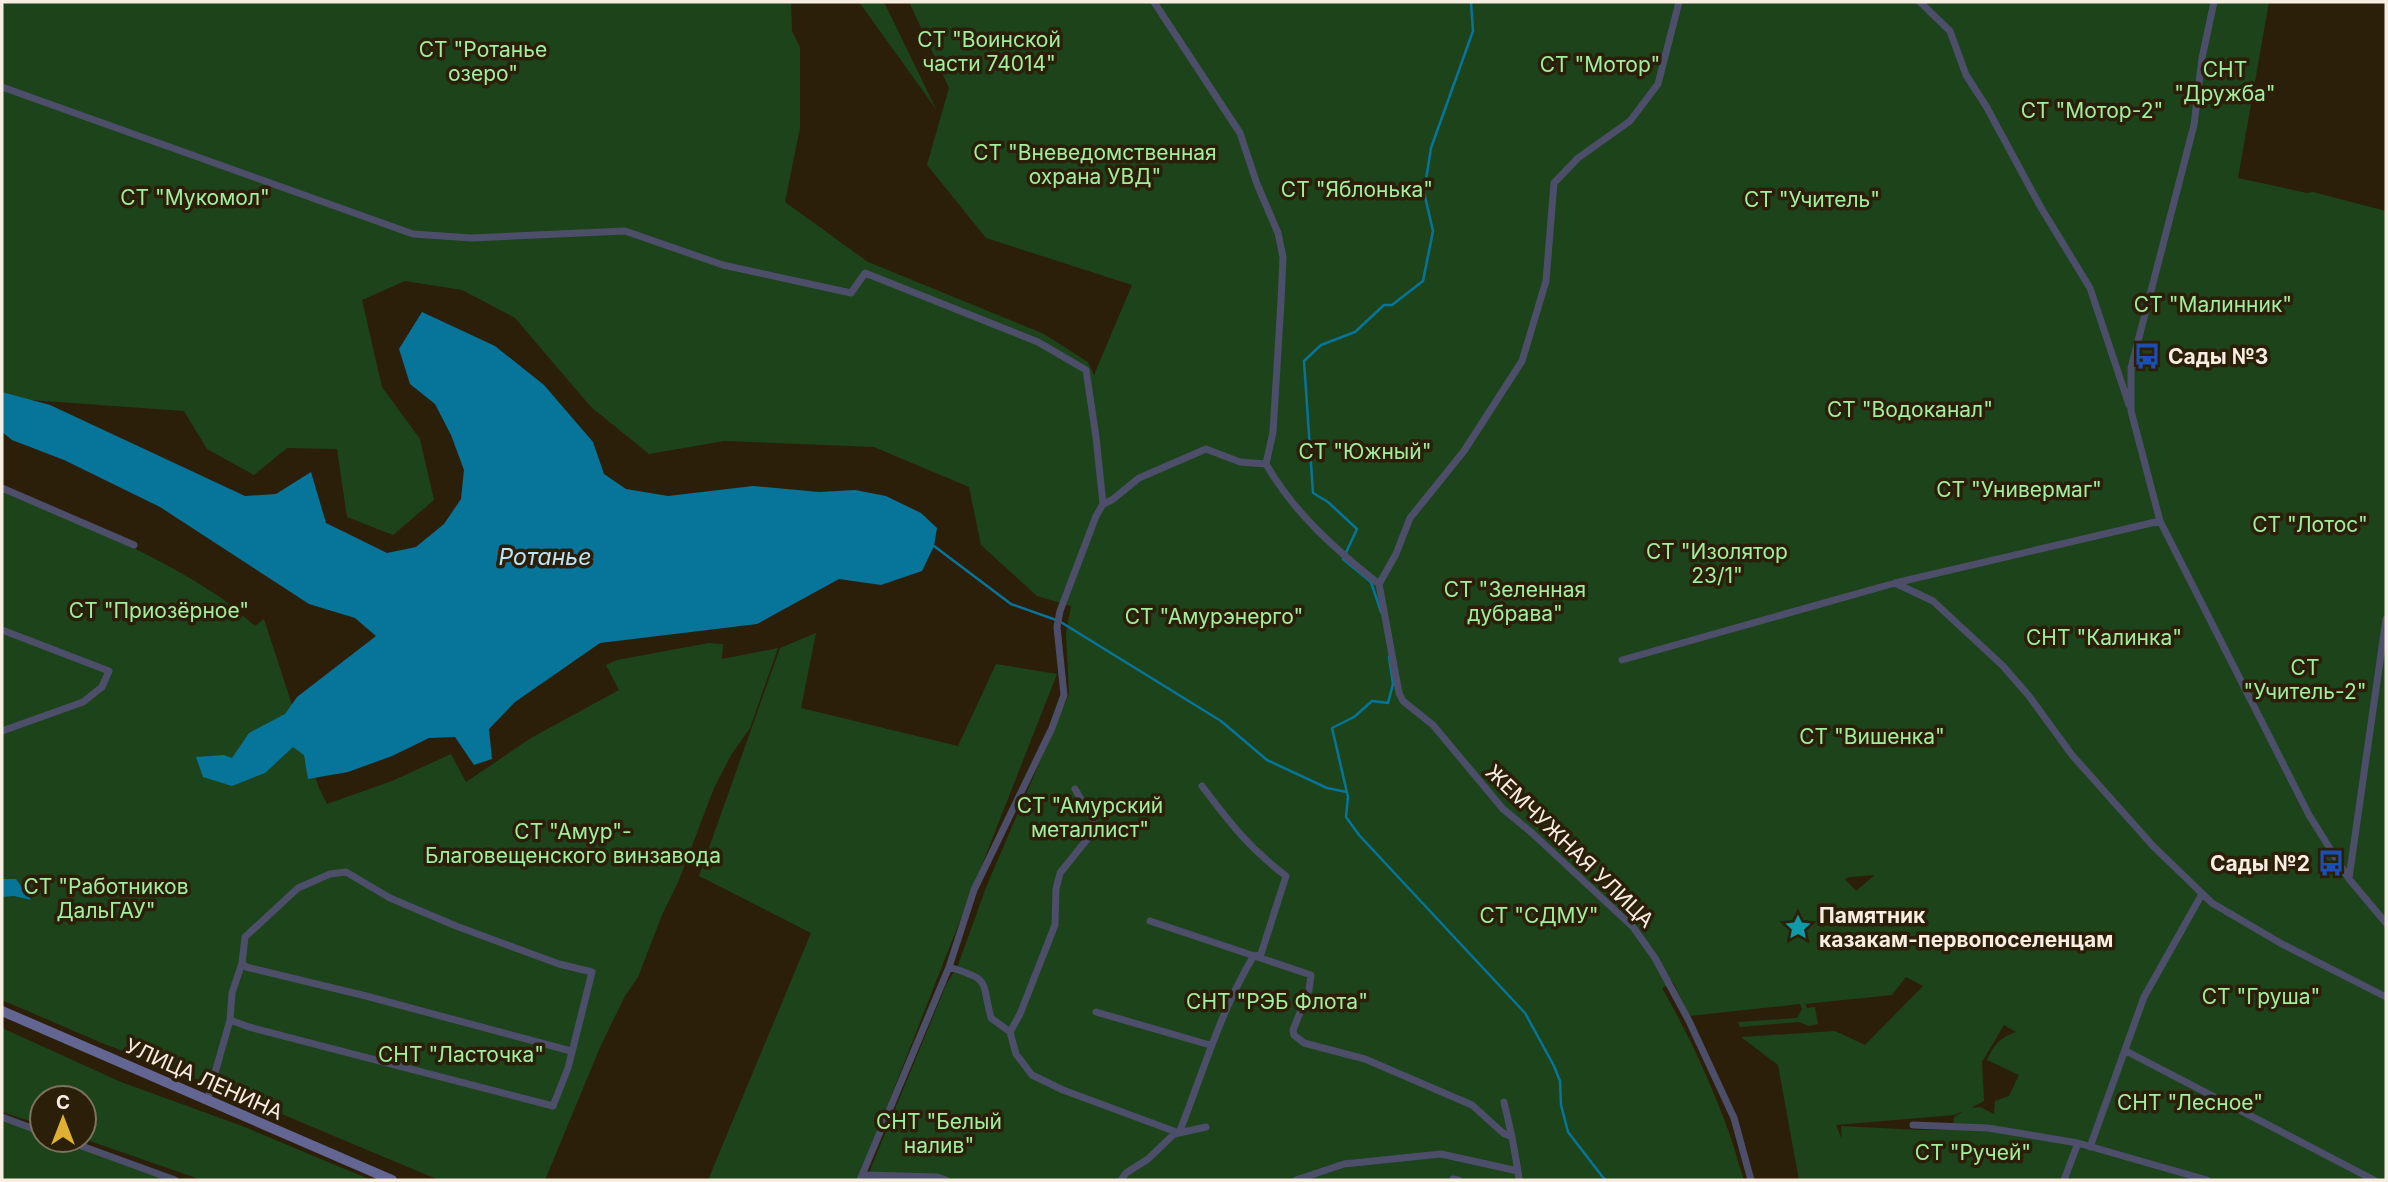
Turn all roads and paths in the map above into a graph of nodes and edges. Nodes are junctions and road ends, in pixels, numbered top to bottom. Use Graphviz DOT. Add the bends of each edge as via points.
graph roads {
  1 [pos="1154,2"];
  2 [pos="1679,2"];
  3 [pos="1920,2"];
  4 [pos="2214,2"];
  5 [pos="2,87"];
  6 [pos="2131,411"];
  7 [pos="1266,464"];
  8 [pos="2,488"];
  9 [pos="1103,504"];
  10 [pos="2160,521"];
  11 [pos="134,545"];
  12 [pos="1895,583"];
  13 [pos="1379,584"];
  14 [pos="2386,619"];
  15 [pos="2,629"];
  16 [pos="1622,660"];
  17 [pos="2,732"];
  18 [pos="1202,786"];
  19 [pos="1075,789"];
  20 [pos="2349,879"];
  21 [pos="2202,894"];
  22 [pos="1150,921"];
  23 [pos="2386,923"];
  24 [pos="1253,957"];
  25 [pos="242,963"];
  26 [pos="949,967"];
  27 [pos="2386,997"];
  28 [pos="2,1011"];
  29 [pos="1096,1012"];
  30 [pos="230,1020"];
  31 [pos="1010,1032"];
  32 [pos="1210,1045"];
  33 [pos="572,1051"];
  34 [pos="2126,1051"];
  35 [pos="207,1101"];
  36 [pos="1504,1102"];
  37 [pos="2,1117"];
  38 [pos="1913,1125"];
  39 [pos="28,1127"];
  40 [pos="1206,1128"];
  41 [pos="1179,1133"];
  42 [pos="1512,1137"];
  43 [pos="2078,1143"];
  44 [pos="2090,1147"];
  45 [pos="98,1152"];
  46 [pos="1518,1171"];
  47 [pos="861,1177"];
  48 [pos="175,1180"];
  49 [pos="392,1180"];
  50 [pos="946,1180"];
  51 [pos="1121,1180"];
  52 [pos="1296,1180"];
  53 [pos="1519,1180"];
  54 [pos="1751,1180"];
  55 [pos="2064,1180"];
  56 [pos="2207,1180"];
  57 [pos="2374,1180"];
  1 -- 7 [label="street" via="1240,133 1278,233 1283,257 1281,301 1273,432"];
  2 -- 13 [label="street" via="1658,84 1630,121 1578,158 1554,183 1546,281 1522,361 1464,451 1410,518"];
  3 -- 6 [label="street" via="1950,31 1966,75 2090,288"];
  4 -- 6 [label="street" via="2194,125 2131,369"];
  5 -- 9 [label="street" via="413,233 472,237 625,231 723,265 851,293 865,273 1038,342 1086,370"];
  6 -- 10 [label="street"];
  7 -- 9 [label="street" via="1240,462 1206,449 1139,478"];
  7 -- 13 [label="street" via="1310,523"];
  8 -- 11 [label="street"];
  9 -- 26 [label="street" via="1059,614 1064,695 974,890"];
  10 -- 12 [label="street"];
  10 -- 20 [label="street" via="2303,803"];
  12 -- 16 [label="street"];
  12 -- 21 [label="street" via="1933,601 2003,666 2072,755"];
  13 -- 54 [label="street, ЖЕМЧУЖНАЯ УЛИЦА" via="1403,701 1433,725 1503,808 1641,937 1689,1021 1734,1118"];
  14 -- 20 [label="street"];
  15 -- 17 [label="street" via="109,671 102,687 83,702"];
  18 -- 24 [label="street" via="1235,831 1286,876 1261,954"];
  19 -- 31 [label="street" via="1097,828 1060,873 1055,925"];
  20 -- 23 [label="street"];
  21 -- 27 [label="street" via="2282,944"];
  21 -- 34 [label="street" via="2144,997"];
  22 -- 24 [label="street"];
  24 -- 32 [label="street"];
  24 -- 42 [label="street" via="1311,975 1293,1030 1304,1043 1365,1059 1472,1105"];
  25 -- 30 [label="street" via="232,993"];
  25 -- 33 [label="street"];
  25 -- 33 [label="street" via="246,937 298,888 346,872 390,898 456,926 592,972"];
  26 -- 31 [label="street" via="984,982 990,1018"];
  26 -- 47 [label="street"];
  28 -- 35 [label="street, УЛИЦА ЛЕНИНА"];
  29 -- 32 [label="street"];
  30 -- 33 [label="street" via="553,1106"];
  30 -- 35 [label="street"];
  31 -- 41 [label="street" via="1016,1054 1032,1075"];
  32 -- 41 [label="street"];
  34 -- 44 [label="street"];
  34 -- 57 [label="street"];
  35 -- 49 [label="street, УЛИЦА ЛЕНИНА"];
  36 -- 42 [label="street"];
  37 -- 39 [label="street"];
  38 -- 43 [label="street" via="1988,1128"];
  40 -- 41 [label="street"];
  41 -- 51 [label="street"];
  42 -- 46 [label="street"];
  43 -- 44 [label="street"];
  43 -- 55 [label="street"];
  44 -- 56 [label="street"];
  45 -- 48 [label="street"];
  46 -- 52 [label="street" via="1441,1154 1344,1164"];
  46 -- 53 [label="street"];
  47 -- 50 [label="street"];
}
